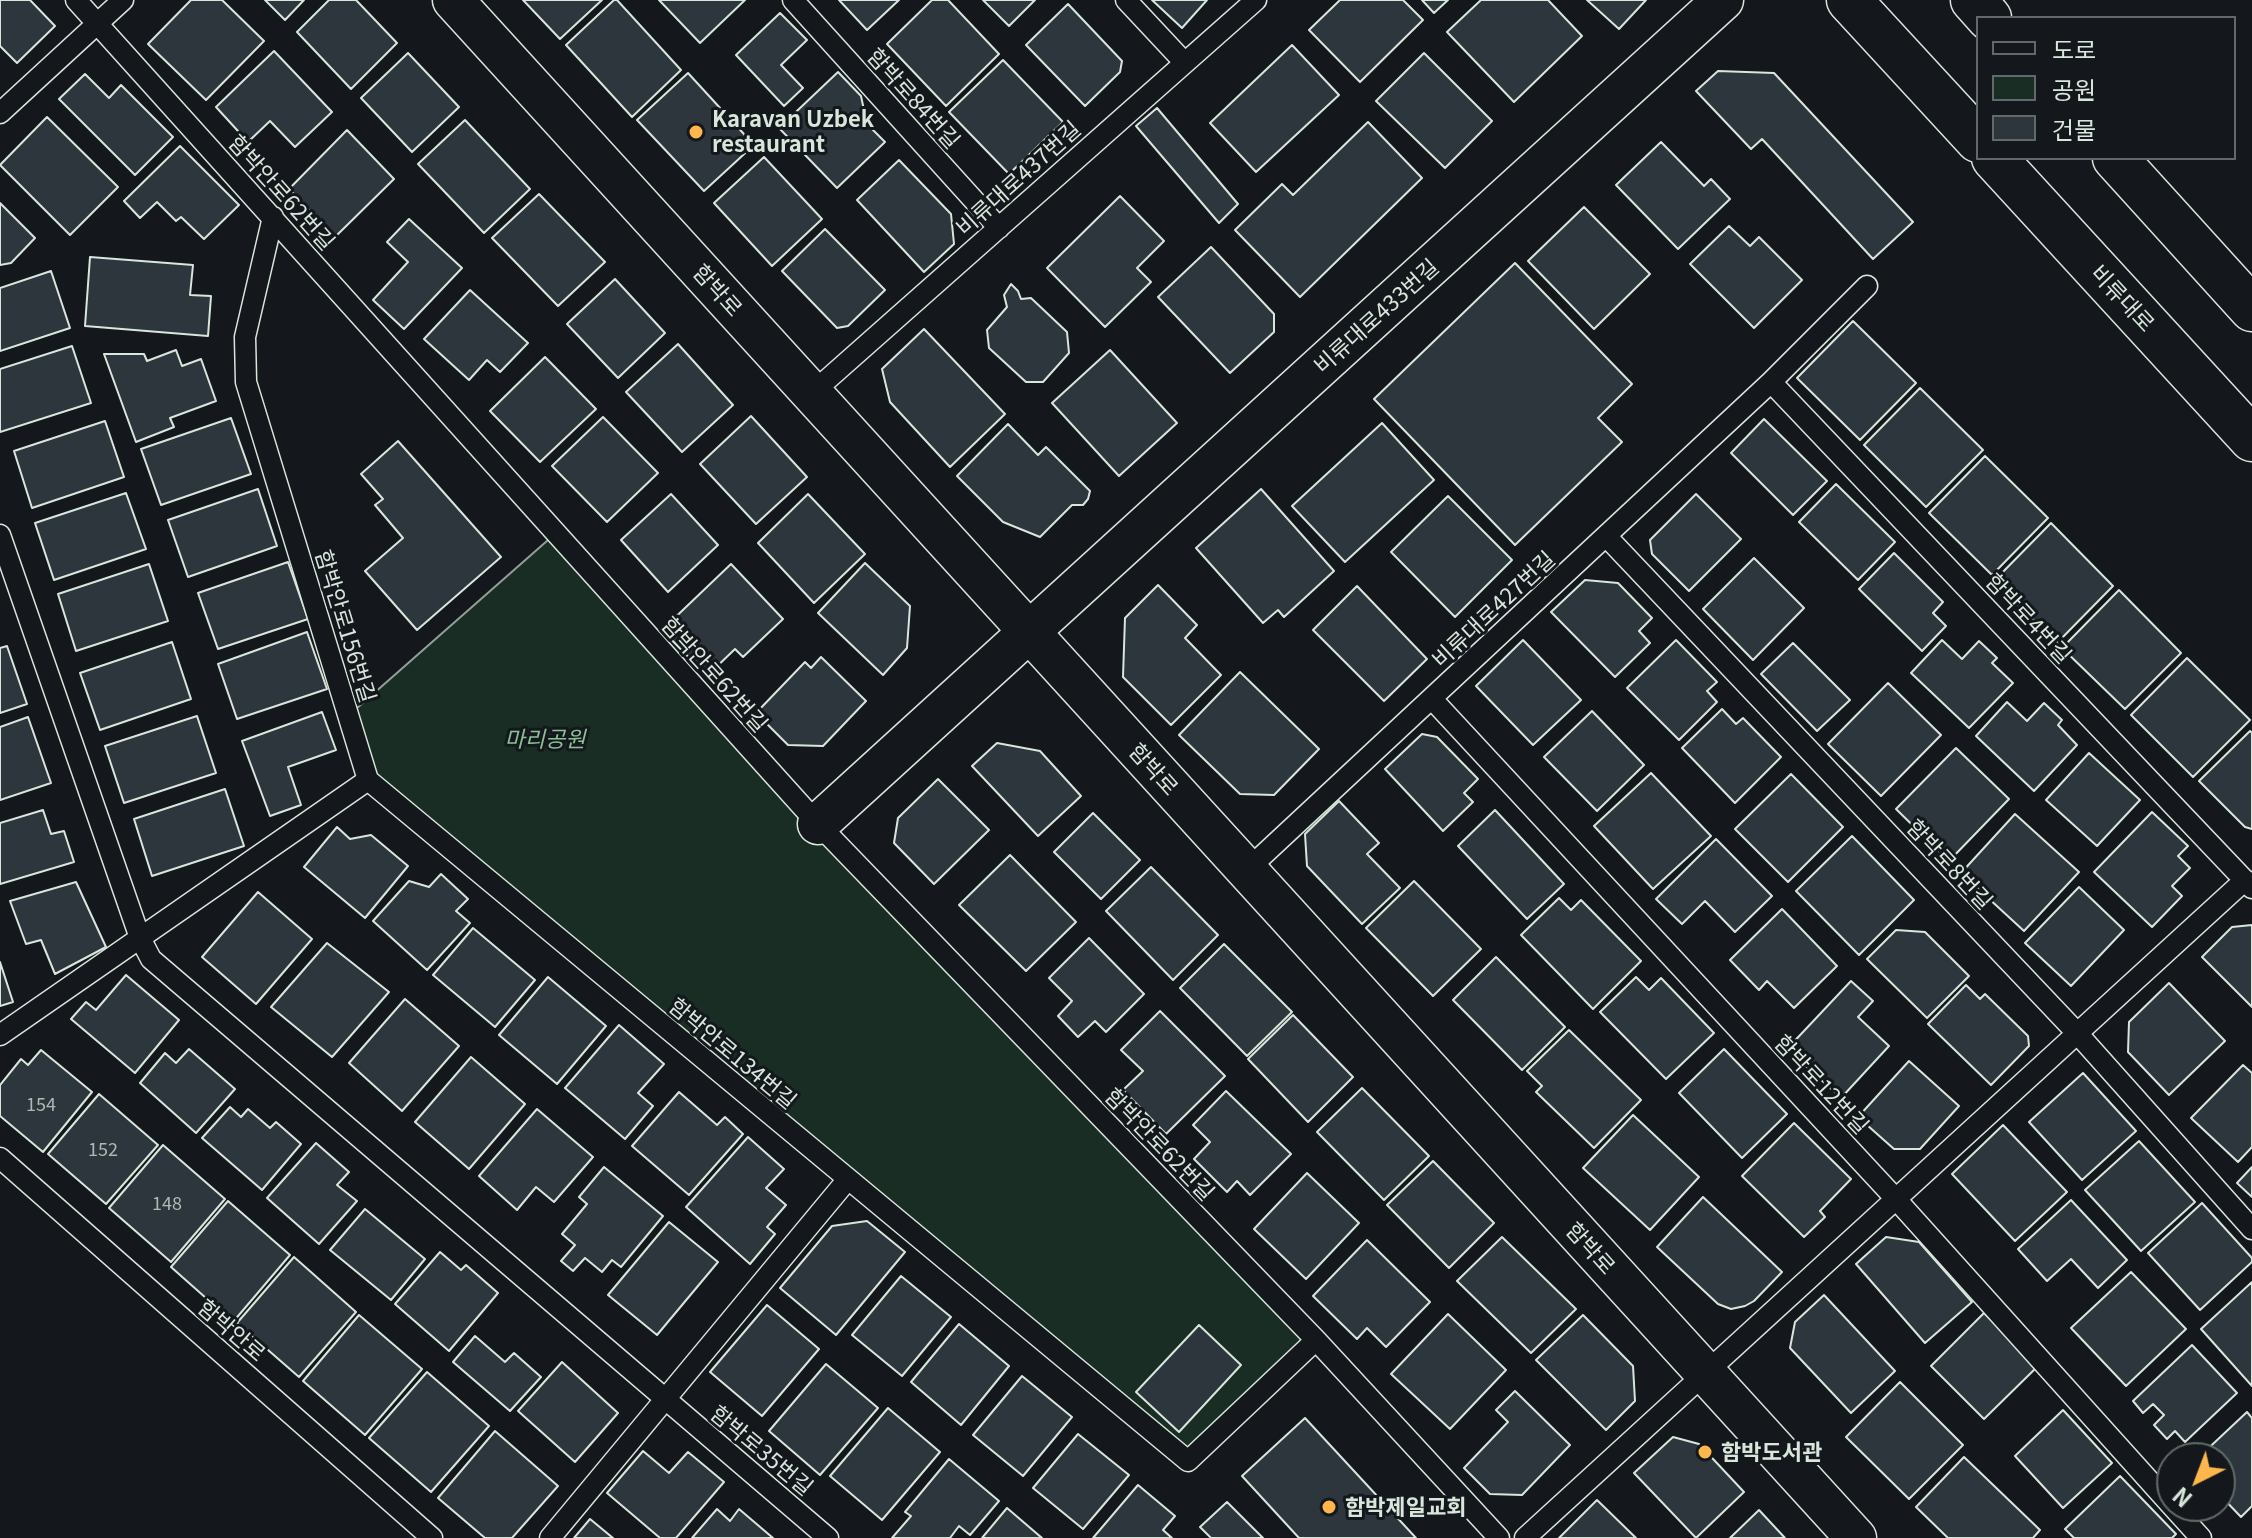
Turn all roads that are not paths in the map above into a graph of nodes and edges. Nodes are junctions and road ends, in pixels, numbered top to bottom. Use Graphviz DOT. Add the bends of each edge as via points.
graph roads {
  1 [pos="76,0"];
  2 [pos="123,0"];
  3 [pos="453,0"];
  4 [pos="793,0"];
  5 [pos="1126,0"];
  6 [pos="1256,0"];
  7 [pos="1723,0"];
  8 [pos="1849,0"];
  9 [pos="1973,0"];
  10 [pos="1987,16"];
  11 [pos="98,23"];
  12 [pos="1184,62"];
  13 [pos="0,113"];
  14 [pos="1976,138"];
  15 [pos="1996,160"];
  16 [pos="2117,160"];
  17 [pos="273,217"];
  18 [pos="999,228"];
  19 [pos="1867,286"];
  20 [pos="2252,309"];
  21 [pos="1771,382"];
  22 [pos="812,393"];
  23 [pos="2252,439"];
  24 [pos="0,535"];
  25 [pos="1607,537"];
  26 [pos="1029,631"];
  27 [pos="1432,699"];
  28 [pos="368,780"];
  29 [pos="818,824"];
  30 [pos="1247,870"];
  31 [pos="2248,884"];
  32 [pos="140,938"];
  33 [pos="2077,1033"];
  34 [pos="0,1035"];
  35 [pos="0,1158"];
  36 [pos="848,1179"];
  37 [pos="1895,1198"];
  38 [pos="2252,1229"];
  39 [pos="1316,1340"];
  40 [pos="1706,1374"];
  41 [pos="666,1399"];
  42 [pos="2156,1488"];
  43 [pos="2186,1522"];
  44 [pos="432,1538"];
  45 [pos="550,1538"];
  46 [pos="828,1538"];
  47 [pos="1499,1538"];
  48 [pos="1525,1538"];
  49 [pos="1856,1538"];
  50 [pos="2201,1538"];
  1 -- 11 [label="lane, 함박안로62번길"];
  2 -- 11 [label="lane"];
  3 -- 22 [label="street, 함박로"];
  4 -- 18 [label="lane, 함박로84번길"];
  5 -- 12 [label="lane"];
  6 -- 12 [label="lane, 비류대로437번길"];
  7 -- 26 [label="street, 비류대로433번길"];
  8 -- 14 [label="main road"];
  9 -- 10 [label="main road"];
  11 -- 13 [label="lane"];
  11 -- 17 [label="lane, 함박안로62번길"];
  12 -- 18 [label="lane, 비류대로437번길"];
  15 -- 23 [label="main road, 비류대로"];
  16 -- 20 [label="main road"];
  17 -- 28 [label="lane, 함박안로156번길" via="245,337 246,382"];
  17 -- 29 [label="lane, 함박안로62번길"];
  18 -- 22 [label="lane, 비류대로437번길"];
  19 -- 21 [label="lane, 비류대로427번길"];
  21 -- 25 [label="lane, 비류대로427번길"];
  21 -- 31 [label="lane, 함박로4번길"];
  22 -- 26 [label="street, 함박로"];
  24 -- 32 [label="lane"];
  25 -- 27 [label="lane, 비류대로427번길"];
  25 -- 33 [label="lane, 함박로8번길"];
  26 -- 29 [label="street, 비류대로433번길"];
  26 -- 30 [label="street, 함박로"];
  27 -- 30 [label="lane, 비류대로427번길"];
  27 -- 37 [label="lane, 함박로12번길"];
  28 -- 32 [label="lane"];
  28 -- 36 [label="lane, 함박안로134번길"];
  29 -- 39 [label="lane, 함박안로62번길"];
  30 -- 40 [label="street, 함박로"];
  31 -- 33 [label="lane"];
  32 -- 34 [label="lane"];
  32 -- 41 [label="lane" via="151,959"];
  33 -- 37 [label="lane"];
  33 -- 38 [label="lane, 함박로8번길"];
  35 -- 44 [label="lane, 함박안로"];
  36 -- 39 [label="lane" via="1188,1461"];
  36 -- 41 [label="lane"];
  37 -- 40 [label="lane"];
  37 -- 42 [label="lane, 함박로12번길"];
  39 -- 47 [label="lane, 함박안로62번길"];
  40 -- 48 [label="lane"];
  40 -- 49 [label="street, 함박로"];
  41 -- 45 [label="lane"];
  41 -- 46 [label="lane, 함박로35번길"];
  43 -- 50 [label="lane, 함박로12번길"];
}
